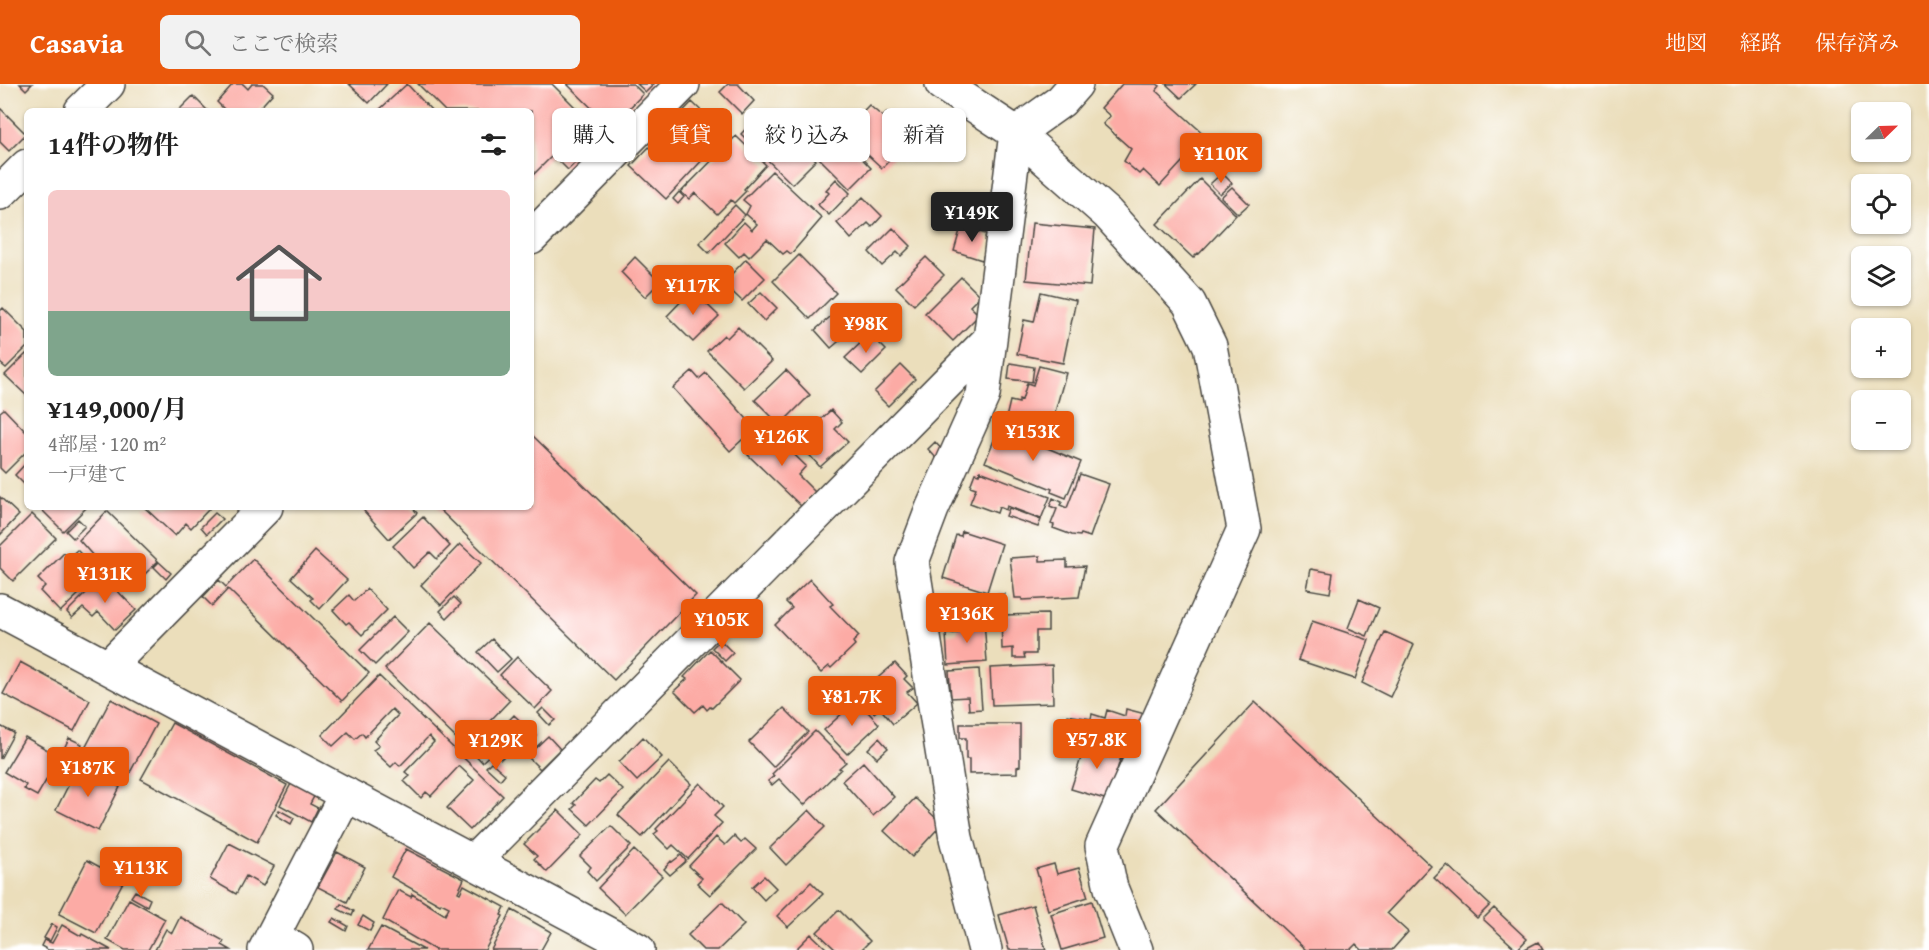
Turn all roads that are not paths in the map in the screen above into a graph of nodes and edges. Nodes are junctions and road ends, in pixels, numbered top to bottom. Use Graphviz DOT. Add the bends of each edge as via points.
graph roads {
  1 [pos="108,84"];
  2 [pos="683,84"];
  3 [pos="942,84"];
  4 [pos="1076,84"];
  5 [pos="84,108"];
  6 [pos="1016,133"];
  7 [pos="24,169"];
  8 [pos="0,193"];
  9 [pos="534,235"];
  10 [pos="990,339"];
  11 [pos="263,510"];
  12 [pos="0,610"];
  13 [pos="108,667"];
  14 [pos="346,794"];
  15 [pos="473,862"];
  16 [pos="278,945"];
  17 [pos="638,950"];
  18 [pos="985,950"];
  19 [pos="1136,950"];
  1 -- 5 [label="street"];
  2 -- 9 [label="street"];
  3 -- 6 [label="street"];
  4 -- 6 [label="street" via="1061,101"];
  6 -- 10 [label="street"];
  6 -- 19 [label="street" via="1107,213 1189,303 1210,346 1244,529 1102,846 1111,888"];
  7 -- 8 [label="street"];
  10 -- 15 [label="street"];
  10 -- 18 [label="street" via="982,395 912,562 956,838"];
  11 -- 13 [label="street"];
  12 -- 13 [label="street"];
  13 -- 14 [label="street"];
  14 -- 15 [label="street"];
  14 -- 16 [label="street"];
  15 -- 17 [label="street"];
}
